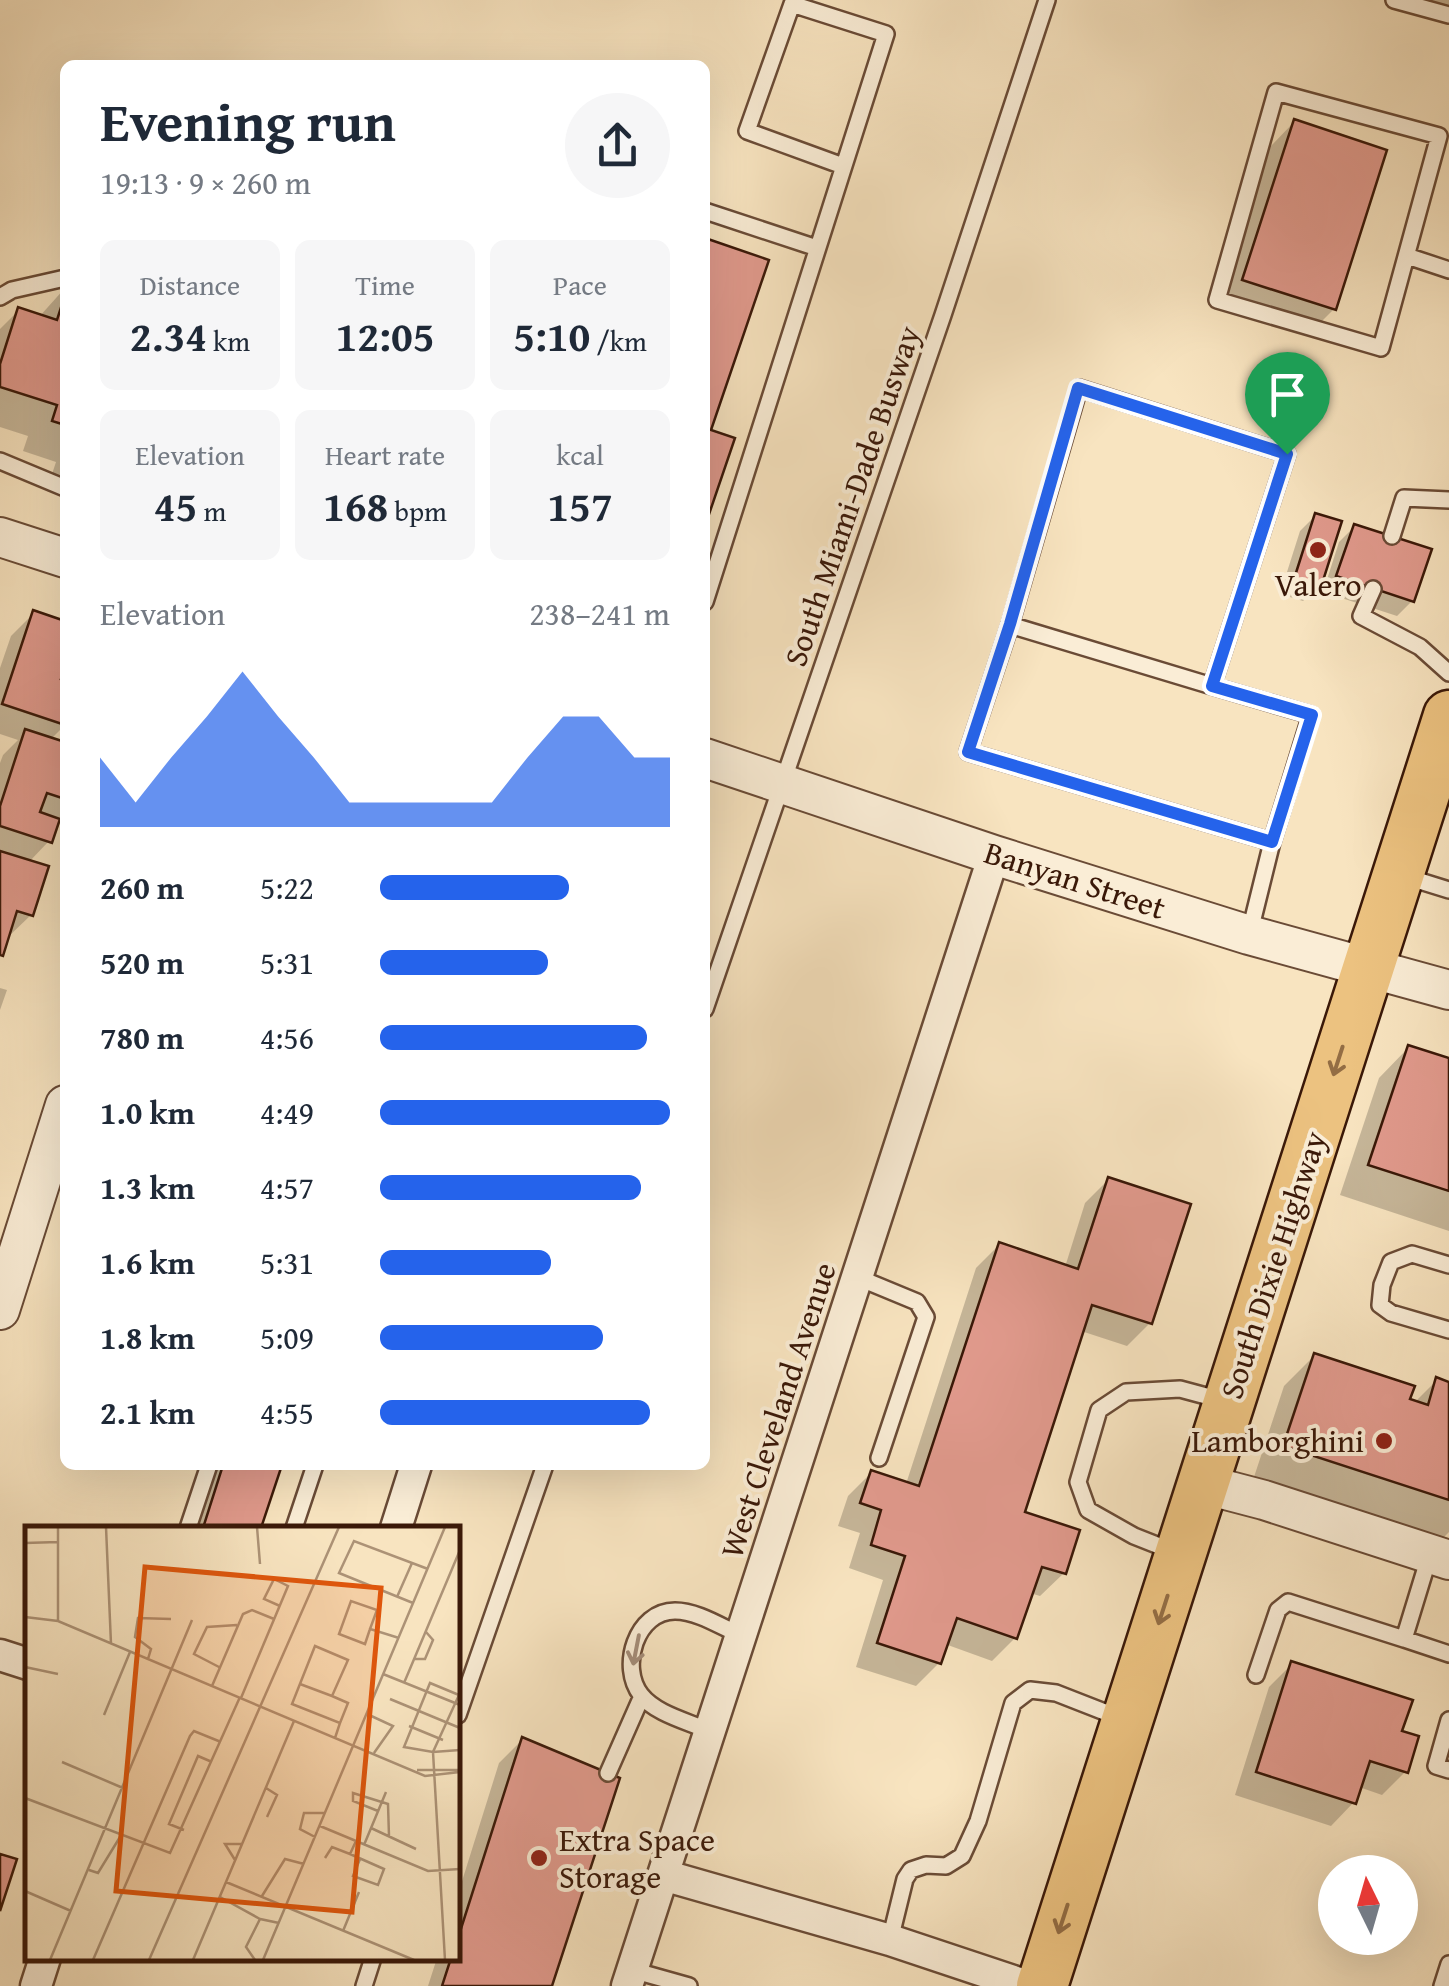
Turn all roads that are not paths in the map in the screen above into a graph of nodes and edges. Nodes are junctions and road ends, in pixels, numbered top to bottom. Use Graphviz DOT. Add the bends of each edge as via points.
graph roads {
  1 [pos="1047,0"];
  2 [pos="1394,0"];
  3 [pos="1449,15"];
  4 [pos="844,166"];
  5 [pos="710,213"];
  6 [pos="817,248"];
  7 [pos="1407,256"];
  8 [pos="1449,270"];
  9 [pos="60,279"];
  10 [pos="0,298"];
  11 [pos="0,461"];
  12 [pos="60,486"];
  13 [pos="1449,500"];
  14 [pos="1392,536"];
  15 [pos="0,537"];
  16 [pos="60,556"];
  17 [pos="710,586"];
  18 [pos="1373,589"];
  19 [pos="1010,624"];
  20 [pos="1449,672"];
  21 [pos="1212,686"];
  22 [pos="1449,716"];
  23 [pos="710,760"];
  24 [pos="1440,779"];
  25 [pos="783,784"];
  26 [pos="1272,842"];
  27 [pos="994,856"];
  28 [pos="1398,874"];
  29 [pos="1449,890"];
  30 [pos="1248,935"];
  31 [pos="1368,968"];
  32 [pos="1449,990"];
  33 [pos="710,995"];
  34 [pos="60,1121"];
  35 [pos="1449,1265"];
  36 [pos="859,1278"];
  37 [pos="0,1310"];
  38 [pos="1449,1330"];
  39 [pos="1230,1402"];
  40 [pos="879,1458"];
  41 [pos="208,1470"];
  42 [pos="312,1470"];
  43 [pos="414,1470"];
  44 [pos="543,1470"];
  45 [pos="1203,1484"];
  46 [pos="189,1526"];
  47 [pos="295,1526"];
  48 [pos="397,1526"];
  49 [pos="1181,1554"];
  50 [pos="1440,1557"];
  51 [pos="740,1635"];
  52 [pos="1404,1639"];
  53 [pos="1449,1654"];
  54 [pos="0,1655"];
  55 [pos="25,1663"];
  56 [pos="1256,1675"];
  57 [pos="642,1696"];
  58 [pos="460,1709"];
  59 [pos="1449,1720"];
  60 [pos="1127,1721"];
  61 [pos="709,1731"];
  62 [pos="1449,1770"];
  63 [pos="608,1773"];
  64 [pos="662,1874"];
  65 [pos="890,1940"];
  66 [pos="43,1961"];
  67 [pos="373,1961"];
  68 [pos="1449,1964"];
  69 [pos="630,1978"];
  70 [pos="36,1986"];
  71 [pos="364,1986"];
  72 [pos="689,1986"];
  73 [pos="1028,1986"];
  74 [pos="1042,1986"];
  75 [pos="1442,1986"];
  1 -- 25 [label="lane, South Miami-Dade Busway"];
  2 -- 3 [label="lane"];
  4 -- 4 [label="lane" via="886,34 792,4 746,131"];
  4 -- 6 [label="lane"];
  5 -- 6 [label="lane"];
  6 -- 17 [label="lane"];
  7 -- 7 [label="lane" via="1439,136 1276,92 1217,300 1381,348"];
  7 -- 8 [label="lane"];
  9 -- 10 [label="lane"];
  11 -- 12 [label="lane"];
  13 -- 14 [label="lane" via="1404,498"];
  15 -- 16 [label="street"];
  18 -- 20 [label="lane" via="1361,616 1420,647"];
  19 -- 21 [label="lane"];
  19 -- 21 [label="lane" via="1078,388 1287,454"];
  19 -- 26 [label="lane" via="968,752"];
  21 -- 26 [label="lane" via="1312,715"];
  22 -- 24 [label="highway, South Dixie Highway"];
  23 -- 25 [label="street, Banyan Street"];
  24 -- 28 [label="highway, South Dixie Highway"];
  25 -- 27 [label="street, Banyan Street"];
  25 -- 33 [label="lane, South Miami-Dade Busway"];
  26 -- 30 [label="lane"];
  27 -- 30 [label="street, Banyan Street"];
  27 -- 36 [label="street, West Cleveland Avenue"];
  28 -- 29 [label="lane"];
  28 -- 31 [label="highway, South Dixie Highway"];
  30 -- 31 [label="street, Banyan Street"];
  31 -- 32 [label="street, Banyan Street"];
  31 -- 39 [label="highway, South Dixie Highway, one-way"];
  34 -- 37 [label="street"];
  35 -- 38 [label="lane" via="1412,1254 1391,1262 1380,1305"];
  36 -- 40 [label="lane" via="916,1302 926,1317"];
  36 -- 51 [label="street, West Cleveland Avenue"];
  39 -- 45 [label="highway, South Dixie Highway"];
  39 -- 49 [label="lane" via="1180,1389 1126,1392 1099,1410 1078,1482 1088,1510"];
  41 -- 46 [label="lane"];
  42 -- 47 [label="lane"];
  43 -- 48 [label="street"];
  44 -- 58 [label="lane"];
  45 -- 49 [label="highway, South Dixie Highway"];
  45 -- 50 [label="street"];
  49 -- 60 [label="highway, South Dixie Highway, one-way"];
  50 -- 52 [label="lane"];
  51 -- 57 [label="lane, one-way" via="694,1614 657,1614 632,1655"];
  51 -- 61 [label="street, West Cleveland Avenue"];
  52 -- 53 [label="lane"];
  52 -- 56 [label="lane" via="1288,1602 1278,1610"];
  54 -- 55 [label="street"];
  57 -- 61 [label="lane"];
  57 -- 63 [label="lane"];
  59 -- 62 [label="lane" via="1436,1766"];
  60 -- 65 [label="lane" via="1056,1693 1030,1690 1013,1703 962,1856 946,1866 911,1870"];
  60 -- 74 [label="highway, South Dixie Highway, one-way"];
  61 -- 64 [label="street, West Cleveland Avenue"];
  64 -- 65 [label="street"];
  64 -- 69 [label="street, West Cleveland Avenue"];
  65 -- 73 [label="street"];
  66 -- 70 [label="street"];
  67 -- 71 [label="lane"];
  68 -- 75 [label="lane"];
  69 -- 72 [label="lane"];
}
